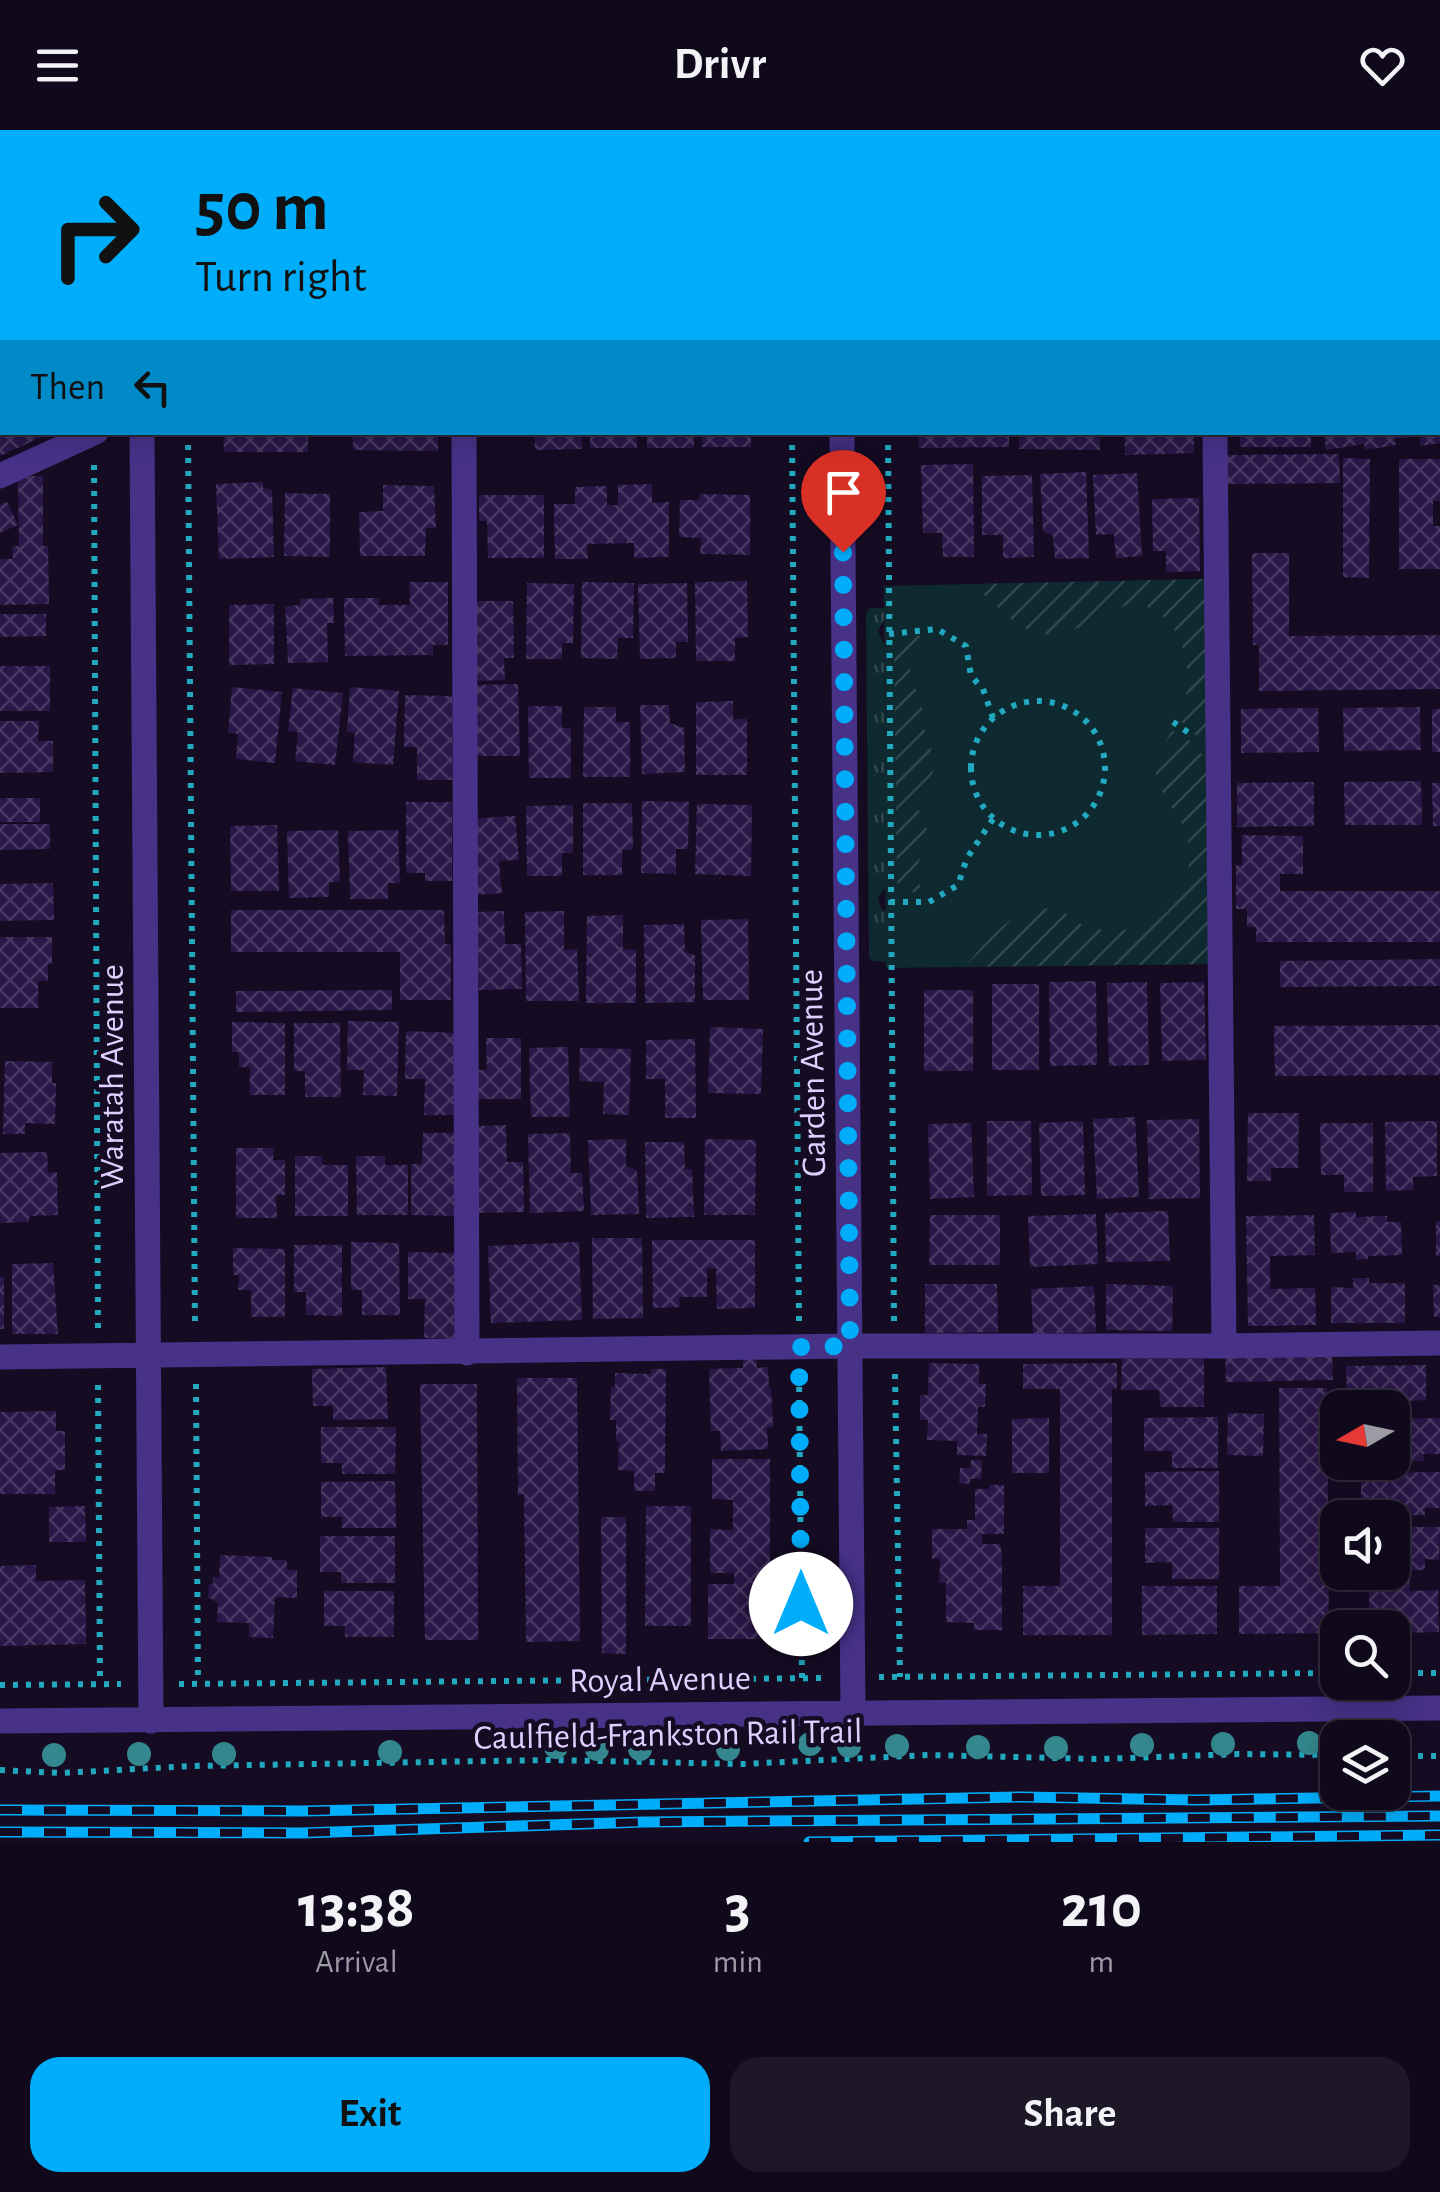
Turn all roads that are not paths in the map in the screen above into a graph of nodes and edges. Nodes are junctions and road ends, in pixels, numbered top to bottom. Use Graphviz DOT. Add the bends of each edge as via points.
graph roads {
  1 [pos="91,435"];
  2 [pos="142,435"];
  3 [pos="464,435"];
  4 [pos="842,435"];
  5 [pos="1215,435"];
  6 [pos="0,476"];
  7 [pos="1440,1343"];
  8 [pos="850,1346"];
  9 [pos="1224,1346"];
  10 [pos="467,1353"];
  11 [pos="0,1356"];
  12 [pos="149,1356"];
  13 [pos="1440,1708"];
  14 [pos="853,1712"];
  15 [pos="152,1721"];
  16 [pos="0,1722"];
  1 -- 6 [label="street"];
  2 -- 12 [label="street, Waratah Avenue"];
  3 -- 10 [label="street"];
  4 -- 8 [label="street, Garden Avenue"];
  5 -- 9 [label="street"];
  7 -- 9 [label="street"];
  8 -- 9 [label="street"];
  8 -- 10 [label="street"];
  8 -- 14 [label="street, Garden Avenue"];
  10 -- 12 [label="street"];
  11 -- 12 [label="street"];
  12 -- 15 [label="street, Waratah Avenue"];
  13 -- 14 [label="street, Royal Avenue"];
  14 -- 15 [label="street, Royal Avenue"];
  15 -- 16 [label="street, Royal Avenue"];
}
